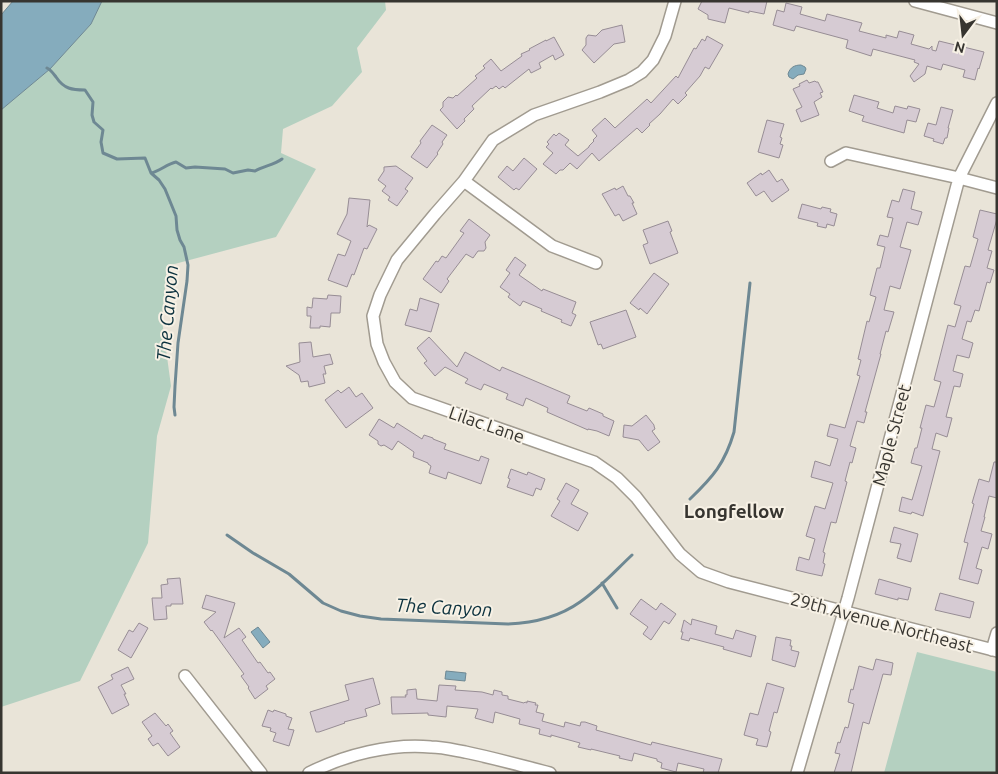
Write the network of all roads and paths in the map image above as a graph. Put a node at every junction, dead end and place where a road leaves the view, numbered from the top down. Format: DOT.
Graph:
graph roads {
  1 [pos="675,1"];
  2 [pos="915,1"];
  3 [pos="997,23"];
  4 [pos="997,103"];
  5 [pos="831,161"];
  6 [pos="959,178"];
  7 [pos="464,181"];
  8 [pos="997,188"];
  9 [pos="596,263"];
  10 [pos="767,592"];
  11 [pos="844,612"];
  12 [pos="997,633"];
  13 [pos="994,651"];
  14 [pos="185,676"];
  15 [pos="261,773"];
  16 [pos="309,773"];
  17 [pos="550,773"];
  18 [pos="797,773"];
  1 -- 7 [label="street, Lilac Lane"];
  2 -- 3 [label="street"];
  4 -- 6 [label="street, Maple Street"];
  5 -- 6 [label="street"];
  6 -- 8 [label="street"];
  6 -- 11 [label="street, Maple Street"];
  7 -- 9 [label="street"];
  7 -- 10 [label="street, Lilac Lane"];
  10 -- 11 [label="street, 29th Avenue Northeast"];
  11 -- 13 [label="street, 29th Avenue Northeast"];
  11 -- 18 [label="street, Maple Street"];
  12 -- 13 [label="street"];
  14 -- 15 [label="street"];
  16 -- 17 [label="street"];
}
